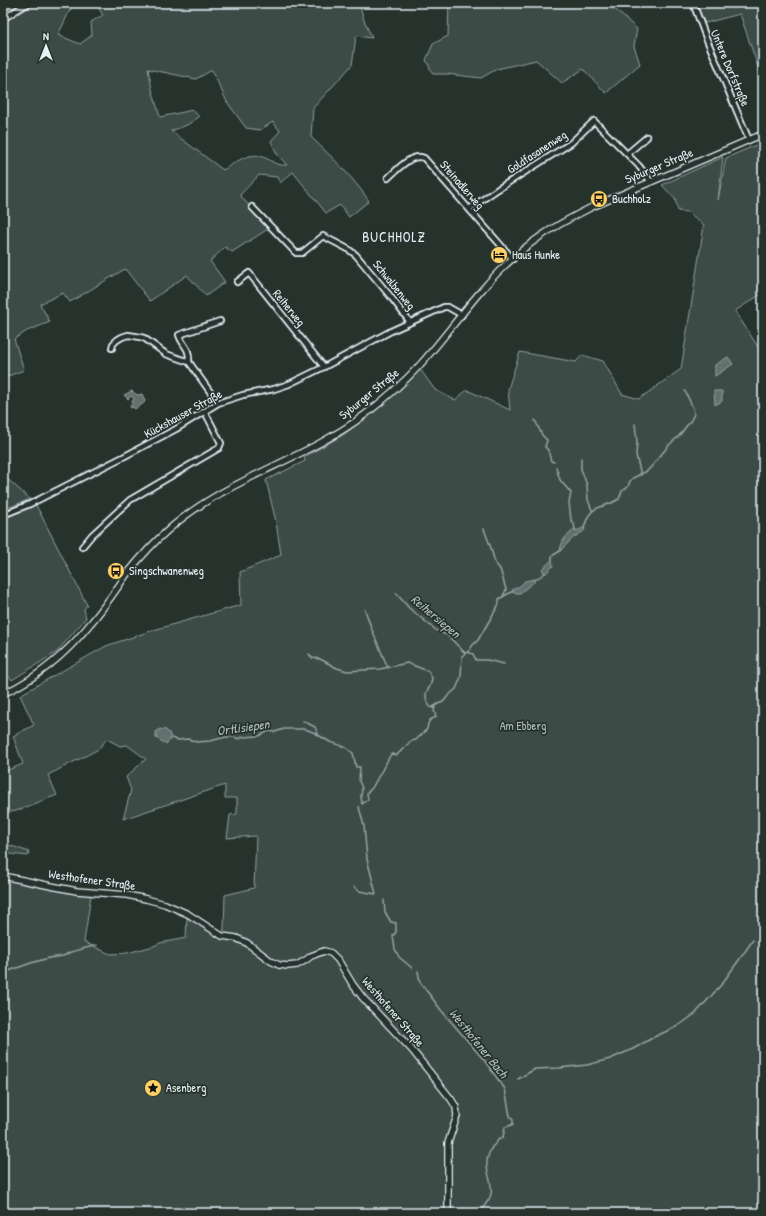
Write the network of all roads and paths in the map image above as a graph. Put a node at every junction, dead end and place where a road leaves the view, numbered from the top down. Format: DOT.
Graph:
graph roads {
  1 [pos="30,3"];
  2 [pos="693,3"];
  3 [pos="3,19"];
  4 [pos="763,134"];
  5 [pos="647,137"];
  6 [pos="750,140"];
  7 [pos="627,154"];
  8 [pos="388,178"];
  9 [pos="651,182"];
  10 [pos="252,207"];
  11 [pos="470,210"];
  12 [pos="513,258"];
  13 [pos="237,282"];
  14 [pos="462,315"];
  15 [pos="220,321"];
  16 [pos="410,322"];
  17 [pos="112,348"];
  18 [pos="189,362"];
  19 [pos="324,367"];
  20 [pos="218,403"];
  21 [pos="205,412"];
  22 [pos="3,515"];
  23 [pos="82,547"];
  24 [pos="3,694"];
  25 [pos="3,876"];
  26 [pos="448,1213"];
  1 -- 3 [label="street"];
  2 -- 6 [label="street, Untere Dorfstraße"];
  4 -- 6 [label="street, Syburger Straße"];
  5 -- 7 [label="street"];
  6 -- 9 [label="street, Syburger Straße"];
  7 -- 9 [label="street, Goldfasanenweg"];
  7 -- 11 [label="street, Goldfasanenweg"];
  8 -- 11 [label="street, Steinadlerweg"];
  9 -- 12 [label="street, Syburger Straße"];
  10 -- 16 [label="street, Schwalbenweg"];
  11 -- 12 [label="street, Steinadlerweg"];
  12 -- 14 [label="street, Syburger Straße"];
  13 -- 19 [label="street, Reiherweg"];
  14 -- 16 [label="street, Kückshauser Straße"];
  14 -- 24 [label="street, Syburger Straße"];
  15 -- 18 [label="street"];
  16 -- 19 [label="street, Kückshauser Straße"];
  17 -- 18 [label="street"];
  18 -- 20 [label="street"];
  19 -- 20 [label="street, Kückshauser Straße"];
  20 -- 21 [label="street, Kückshauser Straße"];
  21 -- 22 [label="street, Kückshauser Straße"];
  21 -- 23 [label="street"];
  25 -- 26 [label="street, Westhofener Straße"];
}
